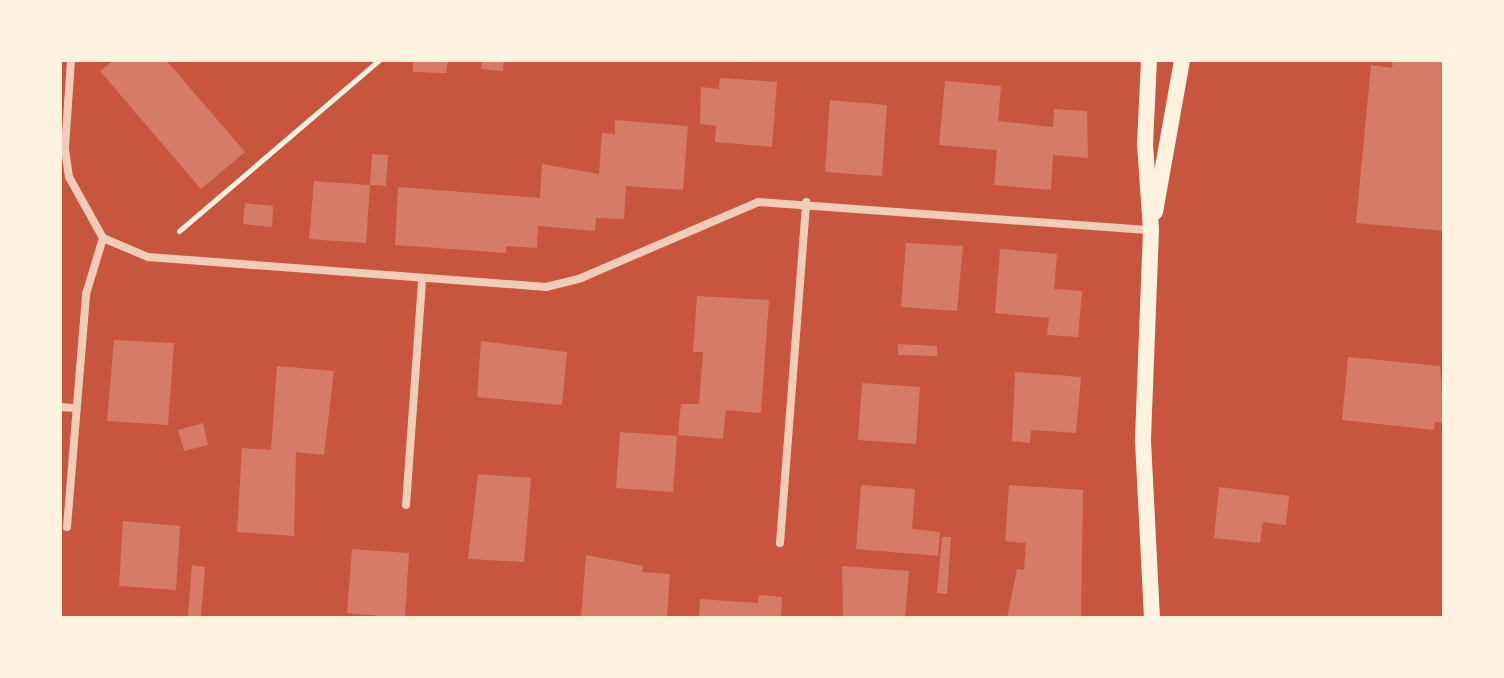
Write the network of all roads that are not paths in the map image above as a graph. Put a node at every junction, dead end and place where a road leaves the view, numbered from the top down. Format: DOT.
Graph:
graph roads {
  1 [pos="71,60"];
  2 [pos="1149,60"];
  3 [pos="1182,60"];
  4 [pos="806,202"];
  5 [pos="1151,230"];
  6 [pos="103,238"];
  7 [pos="422,280"];
  8 [pos="60,407"];
  9 [pos="76,408"];
  10 [pos="60,475"];
  11 [pos="71,475"];
  12 [pos="406,505"];
  13 [pos="67,527"];
  14 [pos="780,543"];
  15 [pos="1152,618"];
  1 -- 6 [label="street"];
  2 -- 5 [label="main road"];
  3 -- 5 [label="main road"];
  4 -- 5 [label="street"];
  4 -- 7 [label="street"];
  4 -- 14 [label="street"];
  5 -- 15 [label="main road"];
  6 -- 7 [label="street"];
  6 -- 9 [label="street"];
  7 -- 12 [label="street"];
  8 -- 9 [label="street"];
  9 -- 11 [label="street"];
  10 -- 11 [label="street"];
  11 -- 13 [label="street"];
}
